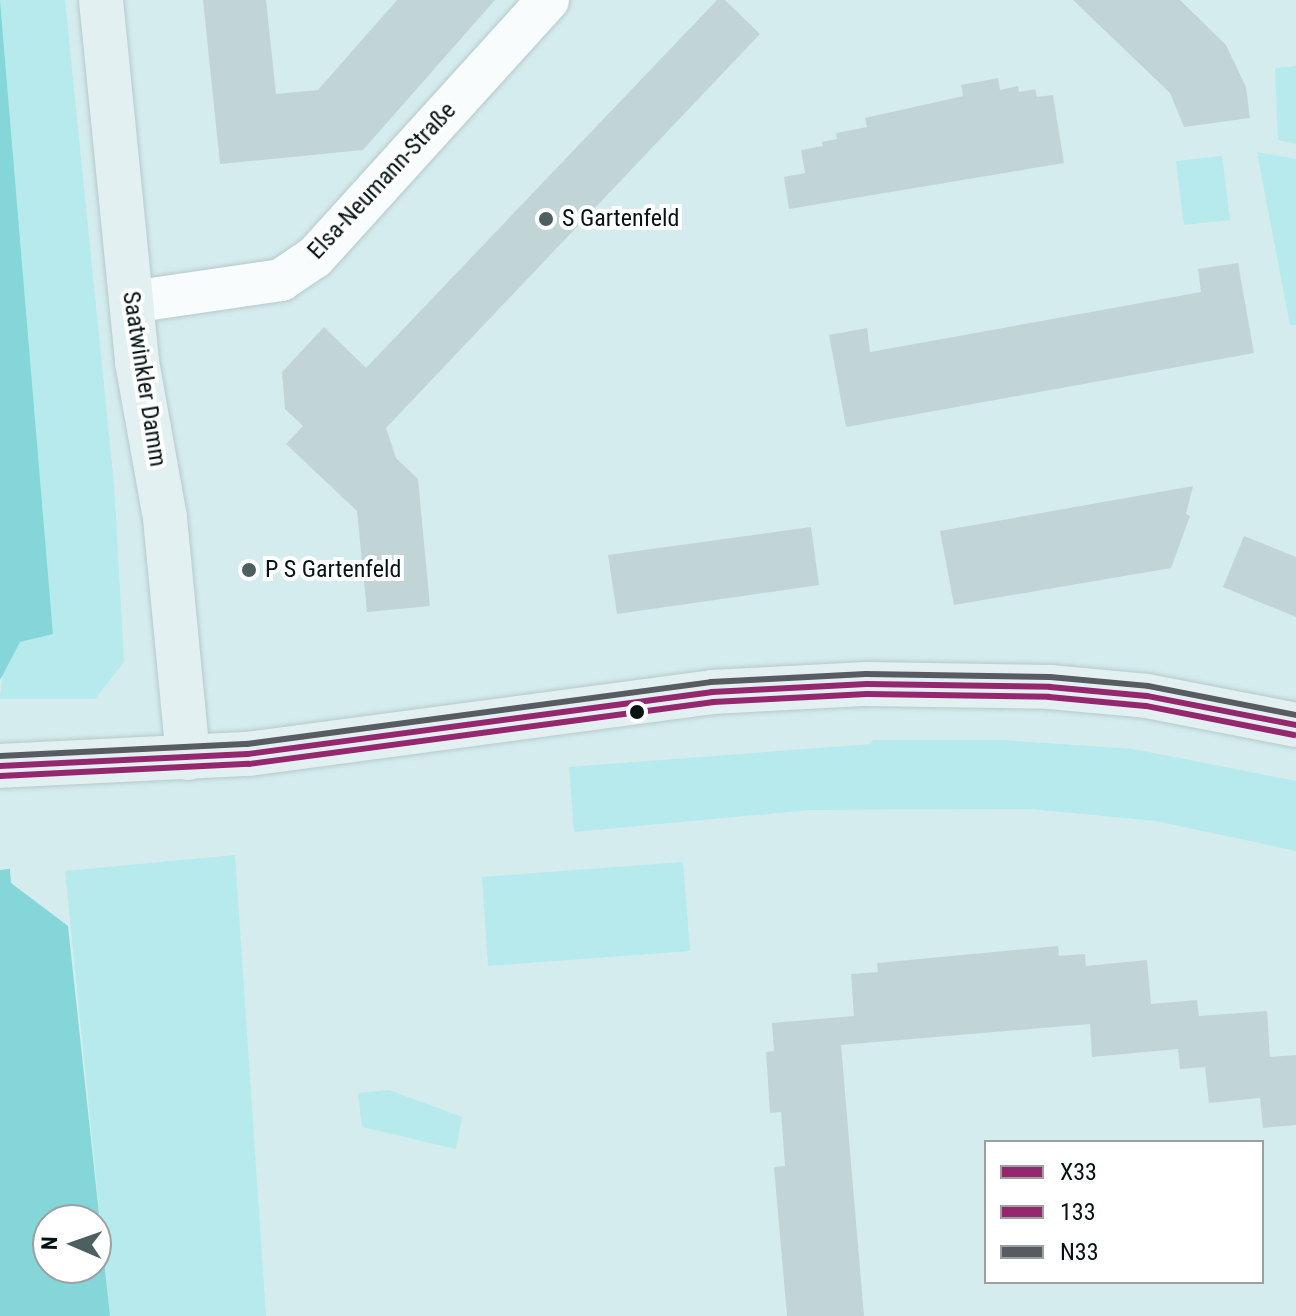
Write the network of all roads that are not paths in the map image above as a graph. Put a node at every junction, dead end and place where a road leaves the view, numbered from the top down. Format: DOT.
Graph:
graph roads {
  1 [pos="101,0"];
  2 [pos="548,0"];
  3 [pos="131,302"];
  4 [pos="1296,725"];
  5 [pos="188,758"];
  6 [pos="0,766"];
  1 -- 3 [label="main road, Saatwinkler Damm"];
  2 -- 3 [label="street, Elsa-Neumann-Straße"];
  3 -- 5 [label="main road, Saatwinkler Damm"];
  4 -- 5 [label="main road"];
  5 -- 6 [label="main road"];
}
